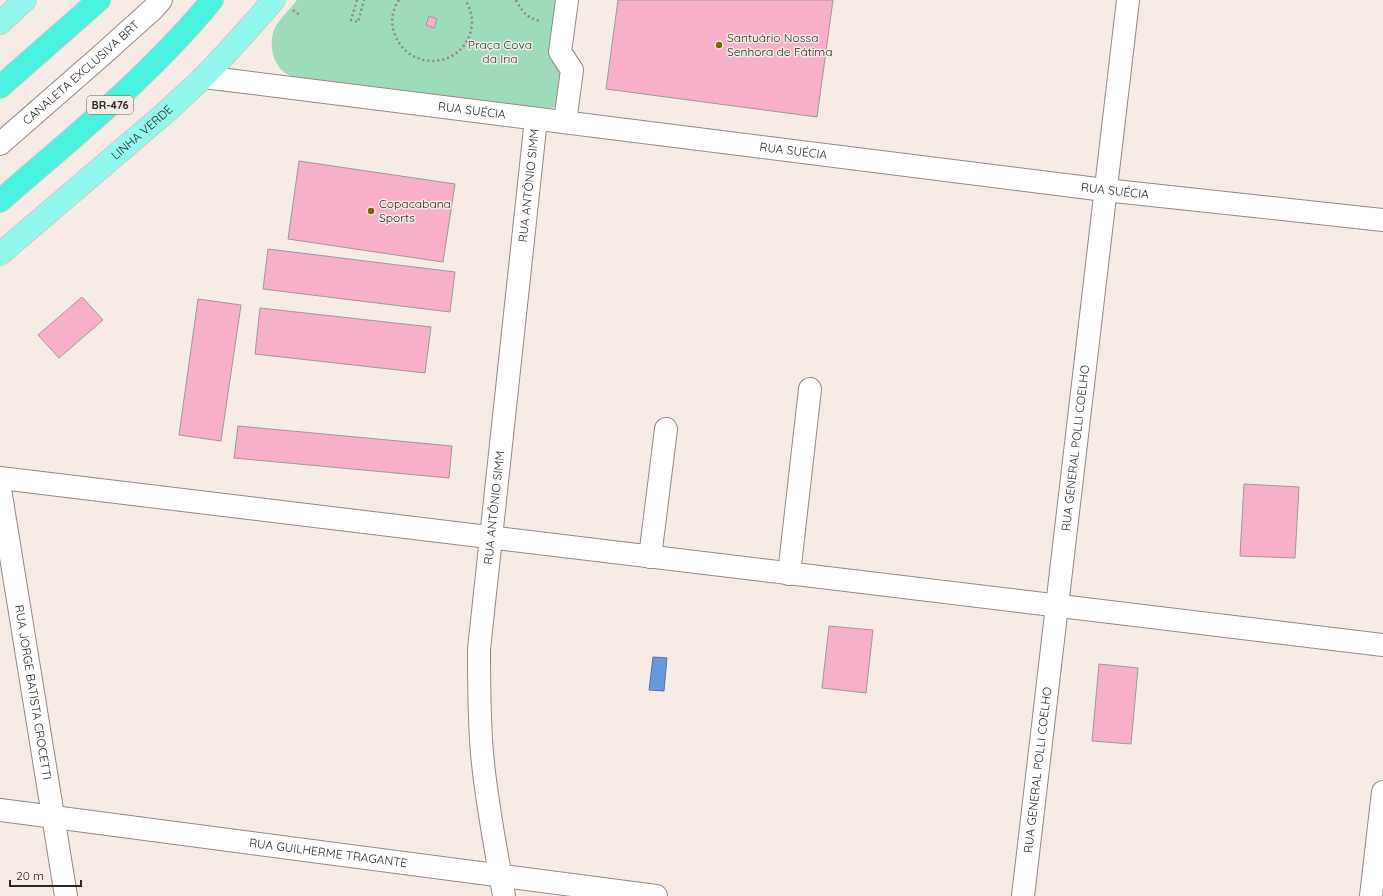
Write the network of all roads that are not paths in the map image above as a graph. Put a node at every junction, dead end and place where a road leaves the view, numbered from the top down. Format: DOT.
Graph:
graph roads {
  1 [pos="25,0"];
  2 [pos="99,0"];
  3 [pos="161,0"];
  4 [pos="212,0"];
  5 [pos="274,0"];
  6 [pos="567,0"];
  7 [pos="1128,0"];
  8 [pos="0,23"];
  9 [pos="204,77"];
  10 [pos="0,87"];
  11 [pos="536,119"];
  12 [pos="566,122"];
  13 [pos="0,144"];
  14 [pos="1106,190"];
  15 [pos="0,201"];
  16 [pos="1383,220"];
  17 [pos="0,254"];
  18 [pos="810,389"];
  19 [pos="666,429"];
  20 [pos="0,478"];
  21 [pos="0,489"];
  22 [pos="492,538"];
  23 [pos="650,557"];
  24 [pos="789,574"];
  25 [pos="1057,606"];
  26 [pos="1383,646"];
  27 [pos="1383,792"];
  28 [pos="0,810"];
  29 [pos="53,817"];
  30 [pos="502,886"];
  31 [pos="66,896"];
  32 [pos="656,896"];
  33 [pos="1023,896"];
  34 [pos="1371,896"];
  1 -- 8 [label="main road"];
  2 -- 10 [label="highway"];
  3 -- 13 [label="street, CANALETA EXCLUSIVA BRT"];
  4 -- 15 [label="highway, BR-476"];
  5 -- 9 [label="main road, LINHA VERDE"];
  6 -- 12 [label="street"];
  7 -- 14 [label="street, RUA GENERAL POLLI COELHO"];
  9 -- 11 [label="street, RUA SUÉCIA"];
  9 -- 17 [label="main road, LINHA VERDE"];
  11 -- 12 [label="street, RUA SUÉCIA"];
  11 -- 22 [label="street, RUA ANTÔNIO SIMM"];
  12 -- 14 [label="street, RUA SUÉCIA"];
  14 -- 16 [label="street, RUA SUÉCIA"];
  14 -- 25 [label="street, RUA GENERAL POLLI COELHO"];
  18 -- 24 [label="street"];
  19 -- 23 [label="street"];
  20 -- 22 [label="street"];
  21 -- 29 [label="street, RUA JORGE BATISTA CROCETTI"];
  22 -- 23 [label="street"];
  22 -- 30 [label="street, RUA ANTÔNIO SIMM"];
  23 -- 24 [label="street"];
  24 -- 25 [label="street"];
  25 -- 26 [label="street"];
  25 -- 33 [label="street, RUA GENERAL POLLI COELHO"];
  27 -- 34 [label="street"];
  28 -- 29 [label="street, RUA GUILHERME TRAGANTE"];
  29 -- 30 [label="street, RUA GUILHERME TRAGANTE"];
  29 -- 31 [label="street, RUA JORGE BATISTA CROCETTI"];
  30 -- 32 [label="street, RUA GUILHERME TRAGANTE"];
}
